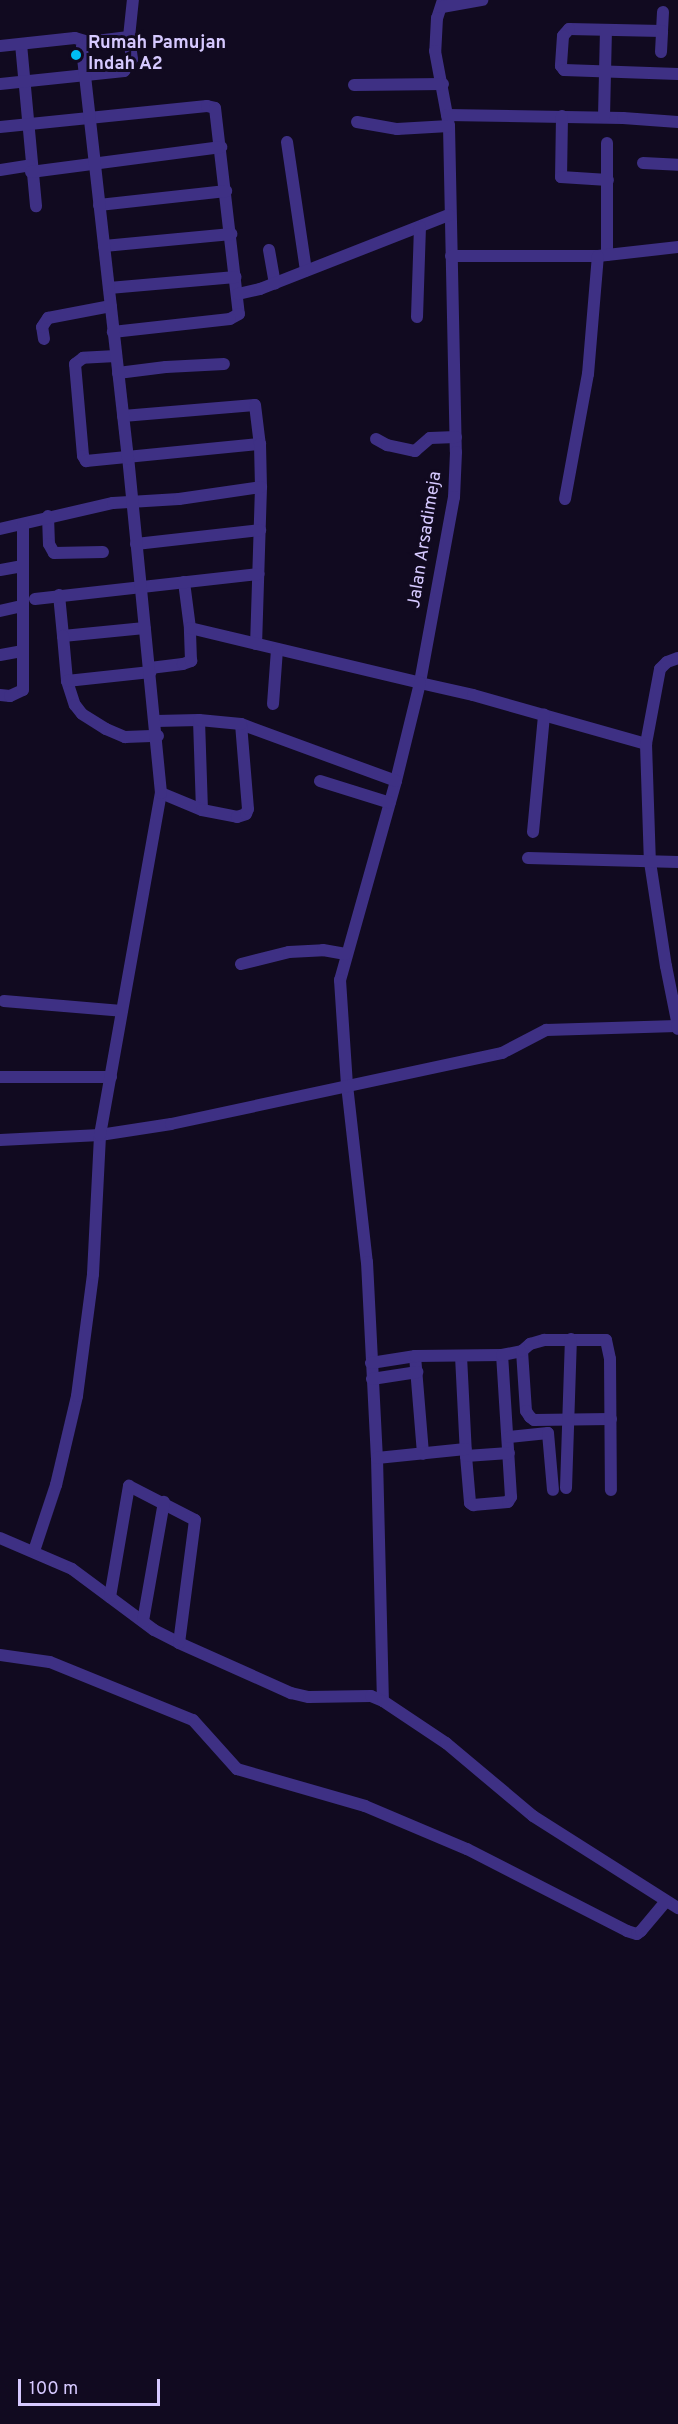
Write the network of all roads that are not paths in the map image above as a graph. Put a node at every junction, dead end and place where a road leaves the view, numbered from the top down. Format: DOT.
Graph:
graph roads {
  1 [pos="133,0"];
  2 [pos="482,0"];
  3 [pos="442,3"];
  4 [pos="663,12"];
  5 [pos="606,30"];
  6 [pos="662,31"];
  7 [pos="129,37"];
  8 [pos="88,42"];
  9 [pos="21,44"];
  10 [pos="0,46"];
  11 [pos="661,52"];
  12 [pos="606,71"];
  13 [pos="678,74"];
  14 [pos="84,75"];
  15 [pos="24,82"];
  16 [pos="0,84"];
  17 [pos="443,84"];
  18 [pos="354,86"];
  19 [pos="88,117"];
  20 [pos="562,117"];
  21 [pos="604,117"];
  22 [pos="448,120"];
  23 [pos="357,122"];
  24 [pos="678,122"];
  25 [pos="26,125"];
  26 [pos="0,127"];
  27 [pos="287,142"];
  28 [pos="607,143"];
  29 [pos="221,147"];
  30 [pos="643,163"];
  31 [pos="93,164"];
  32 [pos="678,165"];
  33 [pos="31,168"];
  34 [pos="0,170"];
  35 [pos="608,180"];
  36 [pos="226,191"];
  37 [pos="99,205"];
  38 [pos="36,206"];
  39 [pos="449,215"];
  40 [pos="420,227"];
  41 [pos="231,234"];
  42 [pos="104,246"];
  43 [pos="678,247"];
  44 [pos="268,250"];
  45 [pos="451,256"];
  46 [pos="603,256"];
  47 [pos="306,271"];
  48 [pos="236,277"];
  49 [pos="275,283"];
  50 [pos="109,288"];
  51 [pos="238,294"];
  52 [pos="111,306"];
  53 [pos="417,317"];
  54 [pos="113,332"];
  55 [pos="44,339"];
  56 [pos="116,356"];
  57 [pos="224,364"];
  58 [pos="118,373"];
  59 [pos="123,416"];
  60 [pos="456,437"];
  61 [pos="376,439"];
  62 [pos="260,444"];
  63 [pos="128,459"];
  64 [pos="261,487"];
  65 [pos="565,499"];
  66 [pos="131,501"];
  67 [pos="48,516"];
  68 [pos="23,525"];
  69 [pos="0,529"];
  70 [pos="260,530"];
  71 [pos="136,544"];
  72 [pos="103,552"];
  73 [pos="23,566"];
  74 [pos="0,570"];
  75 [pos="259,574"];
  76 [pos="184,582"];
  77 [pos="140,586"];
  78 [pos="59,595"];
  79 [pos="35,599"];
  80 [pos="22,606"];
  81 [pos="0,611"];
  82 [pos="145,628"];
  83 [pos="190,628"];
  84 [pos="63,636"];
  85 [pos="256,644"];
  86 [pos="277,650"];
  87 [pos="22,651"];
  88 [pos="0,654"];
  89 [pos="678,658"];
  90 [pos="150,670"];
  91 [pos="67,681"];
  92 [pos="420,683"];
  93 [pos="0,695"];
  94 [pos="273,704"];
  95 [pos="544,715"];
  96 [pos="199,720"];
  97 [pos="156,721"];
  98 [pos="241,724"];
  99 [pos="158,736"];
  100 [pos="646,744"];
  101 [pos="320,781"];
  102 [pos="396,781"];
  103 [pos="161,793"];
  104 [pos="390,803"];
  105 [pos="202,810"];
  106 [pos="533,832"];
  107 [pos="528,858"];
  108 [pos="650,862"];
  109 [pos="678,862"];
  110 [pos="346,954"];
  111 [pos="241,964"];
  112 [pos="4,1001"];
  113 [pos="122,1011"];
  114 [pos="678,1027"];
  115 [pos="0,1077"];
  116 [pos="111,1077"];
  117 [pos="347,1085"];
  118 [pos="100,1135"];
  119 [pos="0,1140"];
  120 [pos="571,1339"];
  121 [pos="522,1350"];
  122 [pos="502,1355"];
  123 [pos="415,1356"];
  124 [pos="461,1356"];
  125 [pos="371,1363"];
  126 [pos="417,1372"];
  127 [pos="372,1379"];
  128 [pos="568,1419"];
  129 [pos="611,1419"];
  130 [pos="509,1437"];
  131 [pos="466,1453"];
  132 [pos="509,1453"];
  133 [pos="423,1454"];
  134 [pos="377,1458"];
  135 [pos="566,1488"];
  136 [pos="553,1490"];
  137 [pos="611,1490"];
  138 [pos="164,1502"];
  139 [pos="0,1538"];
  140 [pos="34,1551"];
  141 [pos="110,1597"];
  142 [pos="142,1621"];
  143 [pos="179,1643"];
  144 [pos="0,1655"];
  145 [pos="383,1701"];
  146 [pos="666,1901"];
  147 [pos="678,1908"];
  1 -- 7 [label="street"];
  2 -- 3 [label="street"];
  3 -- 17 [label="street, Jalan Arsadimeja"];
  4 -- 6 [label="street"];
  5 -- 6 [label="street"];
  5 -- 12 [label="street"];
  5 -- 12 [label="street"];
  6 -- 11 [label="street"];
  7 -- 8 [label="street"];
  7 -- 14 [label="street"];
  8 -- 9 [label="street"];
  8 -- 14 [label="street"];
  9 -- 10 [label="street"];
  9 -- 15 [label="street"];
  12 -- 13 [label="street"];
  12 -- 21 [label="street"];
  14 -- 15 [label="street"];
  14 -- 19 [label="street"];
  15 -- 16 [label="street"];
  15 -- 25 [label="street"];
  17 -- 18 [label="street"];
  17 -- 22 [label="street, Jalan Arsadimeja"];
  19 -- 25 [label="street"];
  19 -- 29 [label="street"];
  19 -- 31 [label="street"];
  20 -- 21 [label="street"];
  20 -- 22 [label="street"];
  20 -- 35 [label="street"];
  21 -- 24 [label="street"];
  22 -- 23 [label="street"];
  22 -- 39 [label="street, Jalan Arsadimeja"];
  25 -- 26 [label="street"];
  25 -- 33 [label="street"];
  27 -- 47 [label="street"];
  28 -- 35 [label="street"];
  29 -- 31 [label="street"];
  29 -- 36 [label="street"];
  30 -- 32 [label="street"];
  31 -- 33 [label="street"];
  31 -- 37 [label="street"];
  33 -- 34 [label="street"];
  33 -- 38 [label="street"];
  35 -- 46 [label="street"];
  36 -- 37 [label="street"];
  36 -- 41 [label="street"];
  37 -- 42 [label="street"];
  39 -- 40 [label="street"];
  39 -- 45 [label="street, Jalan Arsadimeja"];
  40 -- 47 [label="street"];
  40 -- 53 [label="street"];
  41 -- 42 [label="street"];
  41 -- 48 [label="street"];
  42 -- 50 [label="street"];
  43 -- 46 [label="street"];
  44 -- 49 [label="street"];
  45 -- 46 [label="street"];
  45 -- 60 [label="street, Jalan Arsadimeja"];
  46 -- 65 [label="street"];
  47 -- 49 [label="street"];
  48 -- 50 [label="street"];
  48 -- 51 [label="street"];
  49 -- 51 [label="street"];
  50 -- 52 [label="street"];
  51 -- 54 [label="street"];
  52 -- 54 [label="street"];
  52 -- 55 [label="street"];
  54 -- 56 [label="street"];
  56 -- 58 [label="street"];
  56 -- 63 [label="street"];
  57 -- 58 [label="street"];
  58 -- 59 [label="street"];
  59 -- 62 [label="street"];
  59 -- 63 [label="street"];
  60 -- 61 [label="street"];
  60 -- 92 [label="street, Jalan Arsadimeja"];
  62 -- 63 [label="street"];
  62 -- 64 [label="street"];
  63 -- 66 [label="street"];
  64 -- 66 [label="street"];
  64 -- 70 [label="street"];
  66 -- 67 [label="street"];
  66 -- 71 [label="street"];
  67 -- 68 [label="street"];
  67 -- 72 [label="street"];
  68 -- 69 [label="street"];
  68 -- 73 [label="street"];
  70 -- 71 [label="street"];
  70 -- 75 [label="street"];
  71 -- 77 [label="street"];
  73 -- 74 [label="street"];
  73 -- 80 [label="street"];
  75 -- 76 [label="street"];
  75 -- 85 [label="street"];
  76 -- 77 [label="street"];
  76 -- 83 [label="street"];
  77 -- 78 [label="street"];
  77 -- 82 [label="street"];
  78 -- 79 [label="street"];
  78 -- 84 [label="street"];
  80 -- 81 [label="street"];
  80 -- 87 [label="street"];
  82 -- 84 [label="street"];
  82 -- 90 [label="street"];
  83 -- 85 [label="street"];
  83 -- 90 [label="street"];
  84 -- 91 [label="street"];
  85 -- 86 [label="street"];
  86 -- 92 [label="street"];
  86 -- 94 [label="street"];
  87 -- 88 [label="street"];
  87 -- 93 [label="street"];
  89 -- 100 [label="street"];
  90 -- 91 [label="street"];
  90 -- 97 [label="street"];
  91 -- 99 [label="street"];
  92 -- 95 [label="street"];
  92 -- 102 [label="street, Jalan Arsadimeja"];
  95 -- 100 [label="street"];
  95 -- 106 [label="street"];
  96 -- 97 [label="street"];
  96 -- 98 [label="street"];
  96 -- 105 [label="street"];
  97 -- 99 [label="street"];
  98 -- 102 [label="street"];
  98 -- 105 [label="street"];
  99 -- 103 [label="street"];
  100 -- 108 [label="street"];
  101 -- 104 [label="street"];
  102 -- 104 [label="street, Jalan Arsadimeja"];
  103 -- 105 [label="street"];
  103 -- 113 [label="street"];
  104 -- 110 [label="street, Jalan Arsadimeja"];
  107 -- 108 [label="street"];
  108 -- 109 [label="street"];
  108 -- 114 [label="street"];
  110 -- 111 [label="street"];
  110 -- 117 [label="street, Jalan Arsadimeja"];
  112 -- 113 [label="street"];
  113 -- 116 [label="street"];
  114 -- 117 [label="street"];
  115 -- 116 [label="street"];
  116 -- 118 [label="street"];
  117 -- 118 [label="street"];
  117 -- 125 [label="street, Jalan Arsadimeja"];
  118 -- 119 [label="street"];
  118 -- 140 [label="street"];
  120 -- 121 [label="street"];
  120 -- 128 [label="street"];
  120 -- 129 [label="street"];
  121 -- 122 [label="street"];
  121 -- 128 [label="street"];
  122 -- 124 [label="street"];
  122 -- 130 [label="street"];
  123 -- 124 [label="street"];
  123 -- 125 [label="street"];
  123 -- 126 [label="street"];
  124 -- 131 [label="street"];
  125 -- 127 [label="street, Jalan Arsadimeja"];
  126 -- 127 [label="street"];
  126 -- 133 [label="street"];
  127 -- 134 [label="street, Jalan Arsadimeja"];
  128 -- 129 [label="street"];
  128 -- 135 [label="street"];
  129 -- 137 [label="street"];
  130 -- 132 [label="street"];
  130 -- 136 [label="street"];
  131 -- 132 [label="street"];
  131 -- 132 [label="street"];
  131 -- 133 [label="street"];
  133 -- 134 [label="street"];
  134 -- 145 [label="street, Jalan Arsadimeja"];
  138 -- 141 [label="street"];
  138 -- 142 [label="street"];
  138 -- 143 [label="street"];
  139 -- 140 [label="street"];
  140 -- 141 [label="street"];
  141 -- 142 [label="street"];
  142 -- 143 [label="street"];
  143 -- 145 [label="street"];
  144 -- 146 [label="street"];
  145 -- 146 [label="street"];
  146 -- 147 [label="street"];
}
